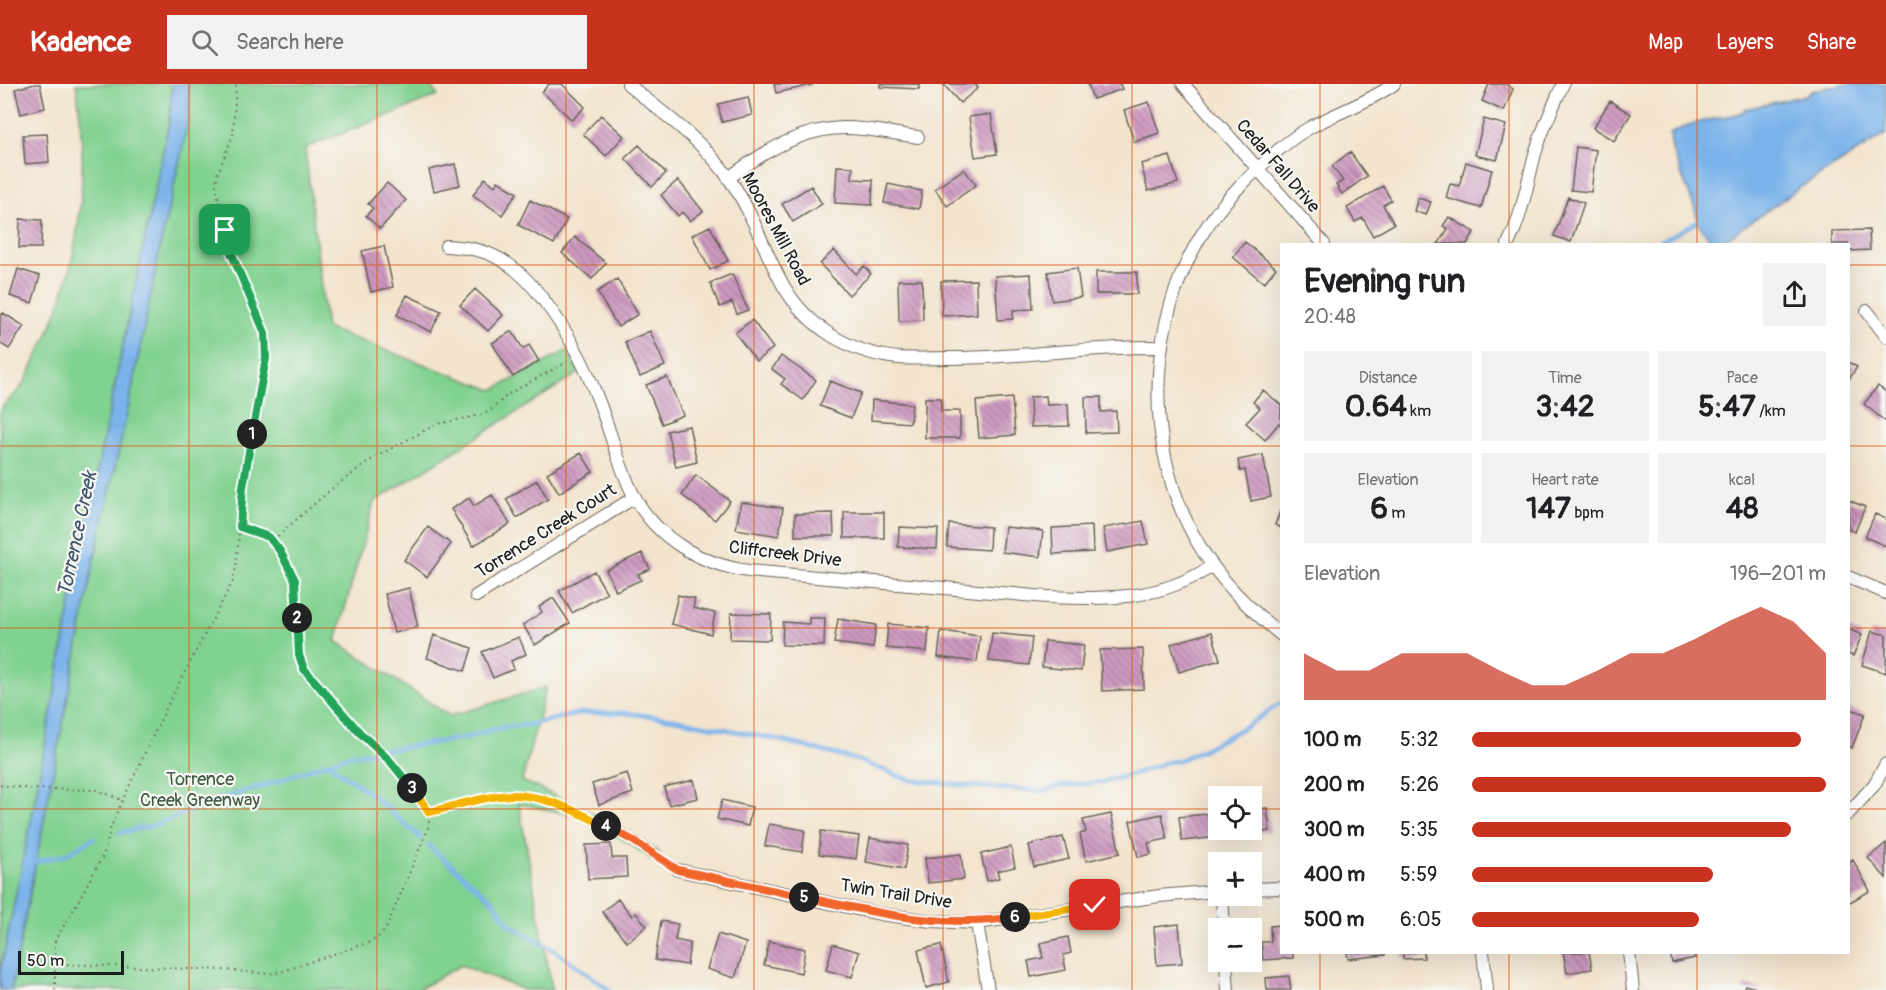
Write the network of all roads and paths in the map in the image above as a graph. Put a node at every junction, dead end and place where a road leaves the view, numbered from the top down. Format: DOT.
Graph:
graph roads {
  1 [pos="236,84"];
  2 [pos="628,84"];
  3 [pos="1183,84"];
  4 [pos="1394,84"];
  5 [pos="1563,84"];
  6 [pos="918,137"];
  7 [pos="1258,170"];
  8 [pos="729,178"];
  9 [pos="1323,243"];
  10 [pos="1508,243"];
  11 [pos="446,246"];
  12 [pos="1867,311"];
  13 [pos="1886,336"];
  14 [pos="1161,348"];
  15 [pos="578,356"];
  16 [pos="635,497"];
  17 [pos="240,527"];
  18 [pos="273,540"];
  19 [pos="1212,566"];
  20 [pos="1850,578"];
  21 [pos="1886,593"];
  22 [pos="476,596"];
  23 [pos="1280,634"];
  24 [pos="1886,764"];
  25 [pos="0,784"];
  26 [pos="122,800"];
  27 [pos="429,812"];
  28 [pos="1850,812"];
  29 [pos="678,870"];
  30 [pos="1280,888"];
  31 [pos="1262,889"];
  32 [pos="1208,892"];
  33 [pos="977,923"];
  34 [pos="1483,954"];
  35 [pos="1629,954"];
  36 [pos="54,964"];
  37 [pos="1227,972"];
  38 [pos="55,990"];
  39 [pos="988,990"];
  40 [pos="1228,990"];
  41 [pos="1487,990"];
  42 [pos="1633,990"];
  1 -- 17 [label="path"];
  2 -- 8 [label="street, Moores Mill Road"];
  3 -- 7 [label="street, Cedar Fall Drive"];
  4 -- 7 [label="street"];
  5 -- 10 [label="street"];
  6 -- 8 [label="street"];
  7 -- 9 [label="street, Cedar Fall Drive"];
  7 -- 14 [label="street"];
  8 -- 14 [label="street, Moores Mill Road"];
  11 -- 15 [label="street, Cliffcreek Drive"];
  12 -- 13 [label="street"];
  14 -- 19 [label="street"];
  15 -- 16 [label="street, Cliffcreek Drive"];
  15 -- 18 [label="path"];
  16 -- 19 [label="street, Cliffcreek Drive"];
  16 -- 22 [label="street, Torrence Creek Court"];
  17 -- 18 [label="path"];
  17 -- 26 [label="path"];
  18 -- 27 [label="path"];
  19 -- 23 [label="street"];
  20 -- 21 [label="street"];
  24 -- 28 [label="street"];
  25 -- 26 [label="path"];
  26 -- 36 [label="path"];
  27 -- 29 [label="path"];
  27 -- 36 [label="path"];
  29 -- 33 [label="street, Twin Trail Drive"];
  30 -- 31 [label="street"];
  32 -- 33 [label="street, Twin Trail Drive"];
  33 -- 39 [label="street"];
  34 -- 41 [label="street"];
  35 -- 42 [label="street"];
  36 -- 38 [label="path"];
  37 -- 40 [label="street"];
}
